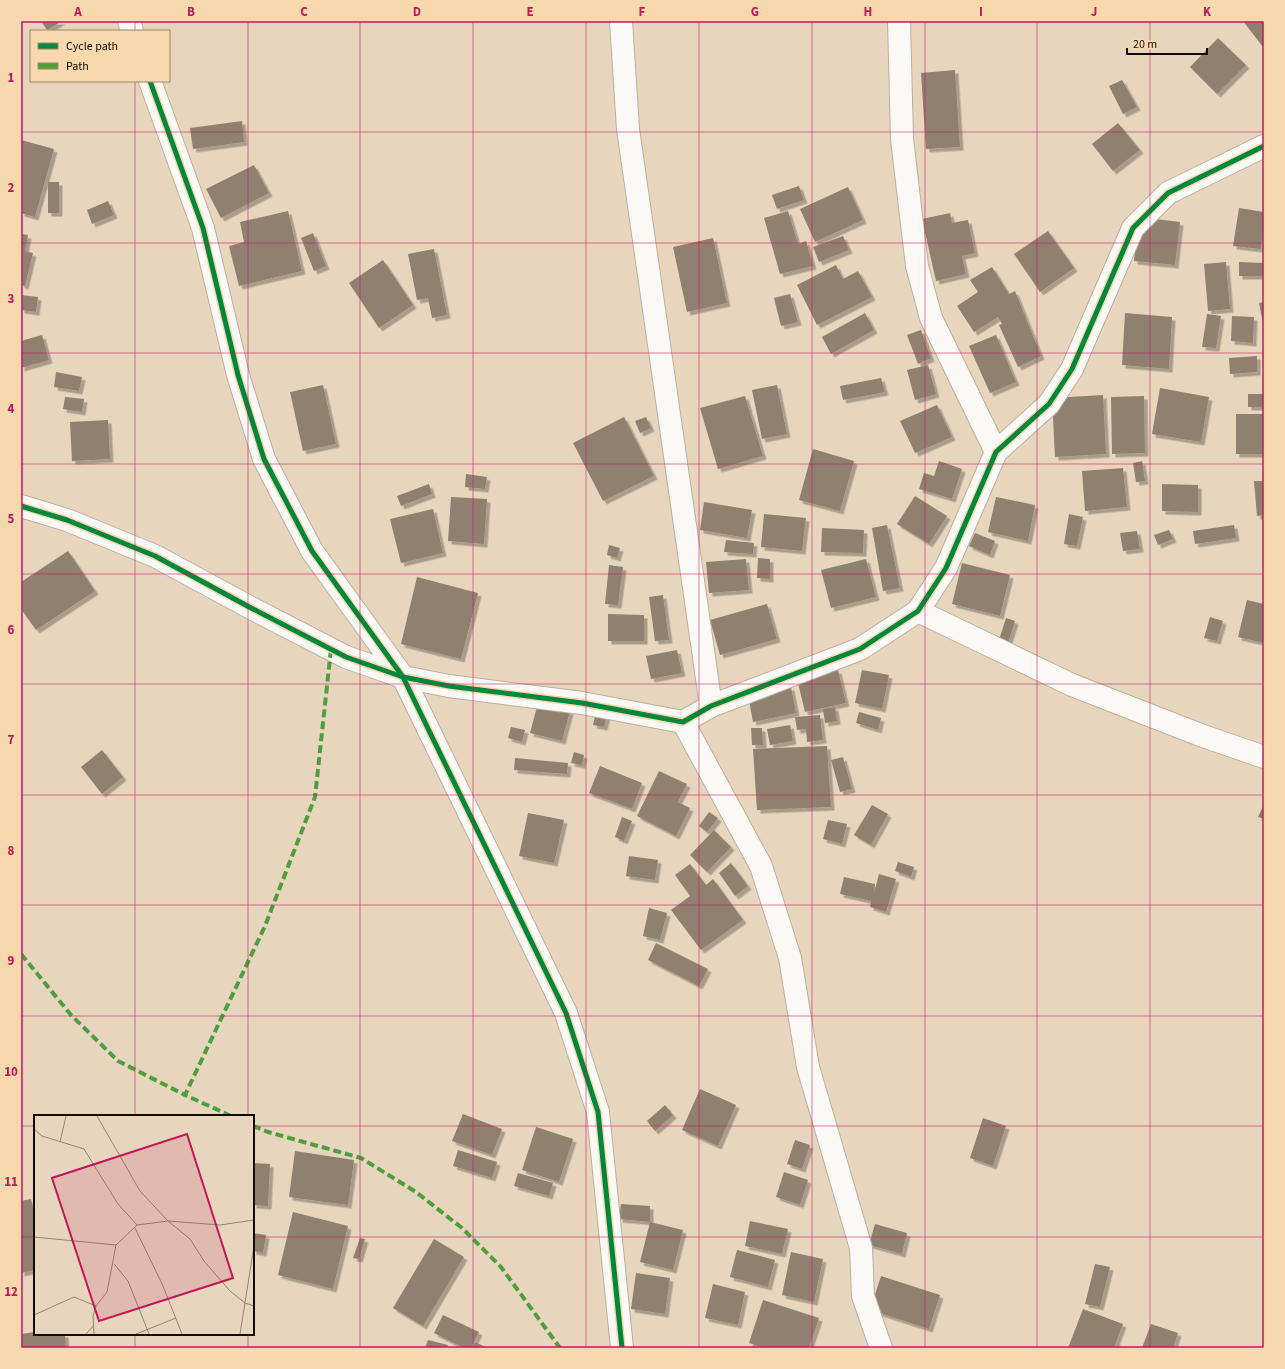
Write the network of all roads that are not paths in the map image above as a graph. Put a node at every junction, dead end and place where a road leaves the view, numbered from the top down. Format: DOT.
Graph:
graph roads {
  1 [pos="621,21"];
  2 [pos="899,21"];
  3 [pos="150,82"];
  4 [pos="1264,146"];
  5 [pos="996,452"];
  6 [pos="21,506"];
  7 [pos="918,611"];
  8 [pos="404,677"];
  9 [pos="711,706"];
  10 [pos="683,722"];
  11 [pos="1264,757"];
  12 [pos="622,1348"];
  13 [pos="881,1348"];
  1 -- 9 [label="street"];
  2 -- 5 [label="street"];
  3 -- 8 [label="street"];
  4 -- 5 [label="street"];
  5 -- 7 [label="street"];
  6 -- 8 [label="street"];
  7 -- 9 [label="street"];
  7 -- 11 [label="street"];
  8 -- 10 [label="street"];
  8 -- 12 [label="street"];
  9 -- 10 [label="street"];
  10 -- 13 [label="street"];
}
